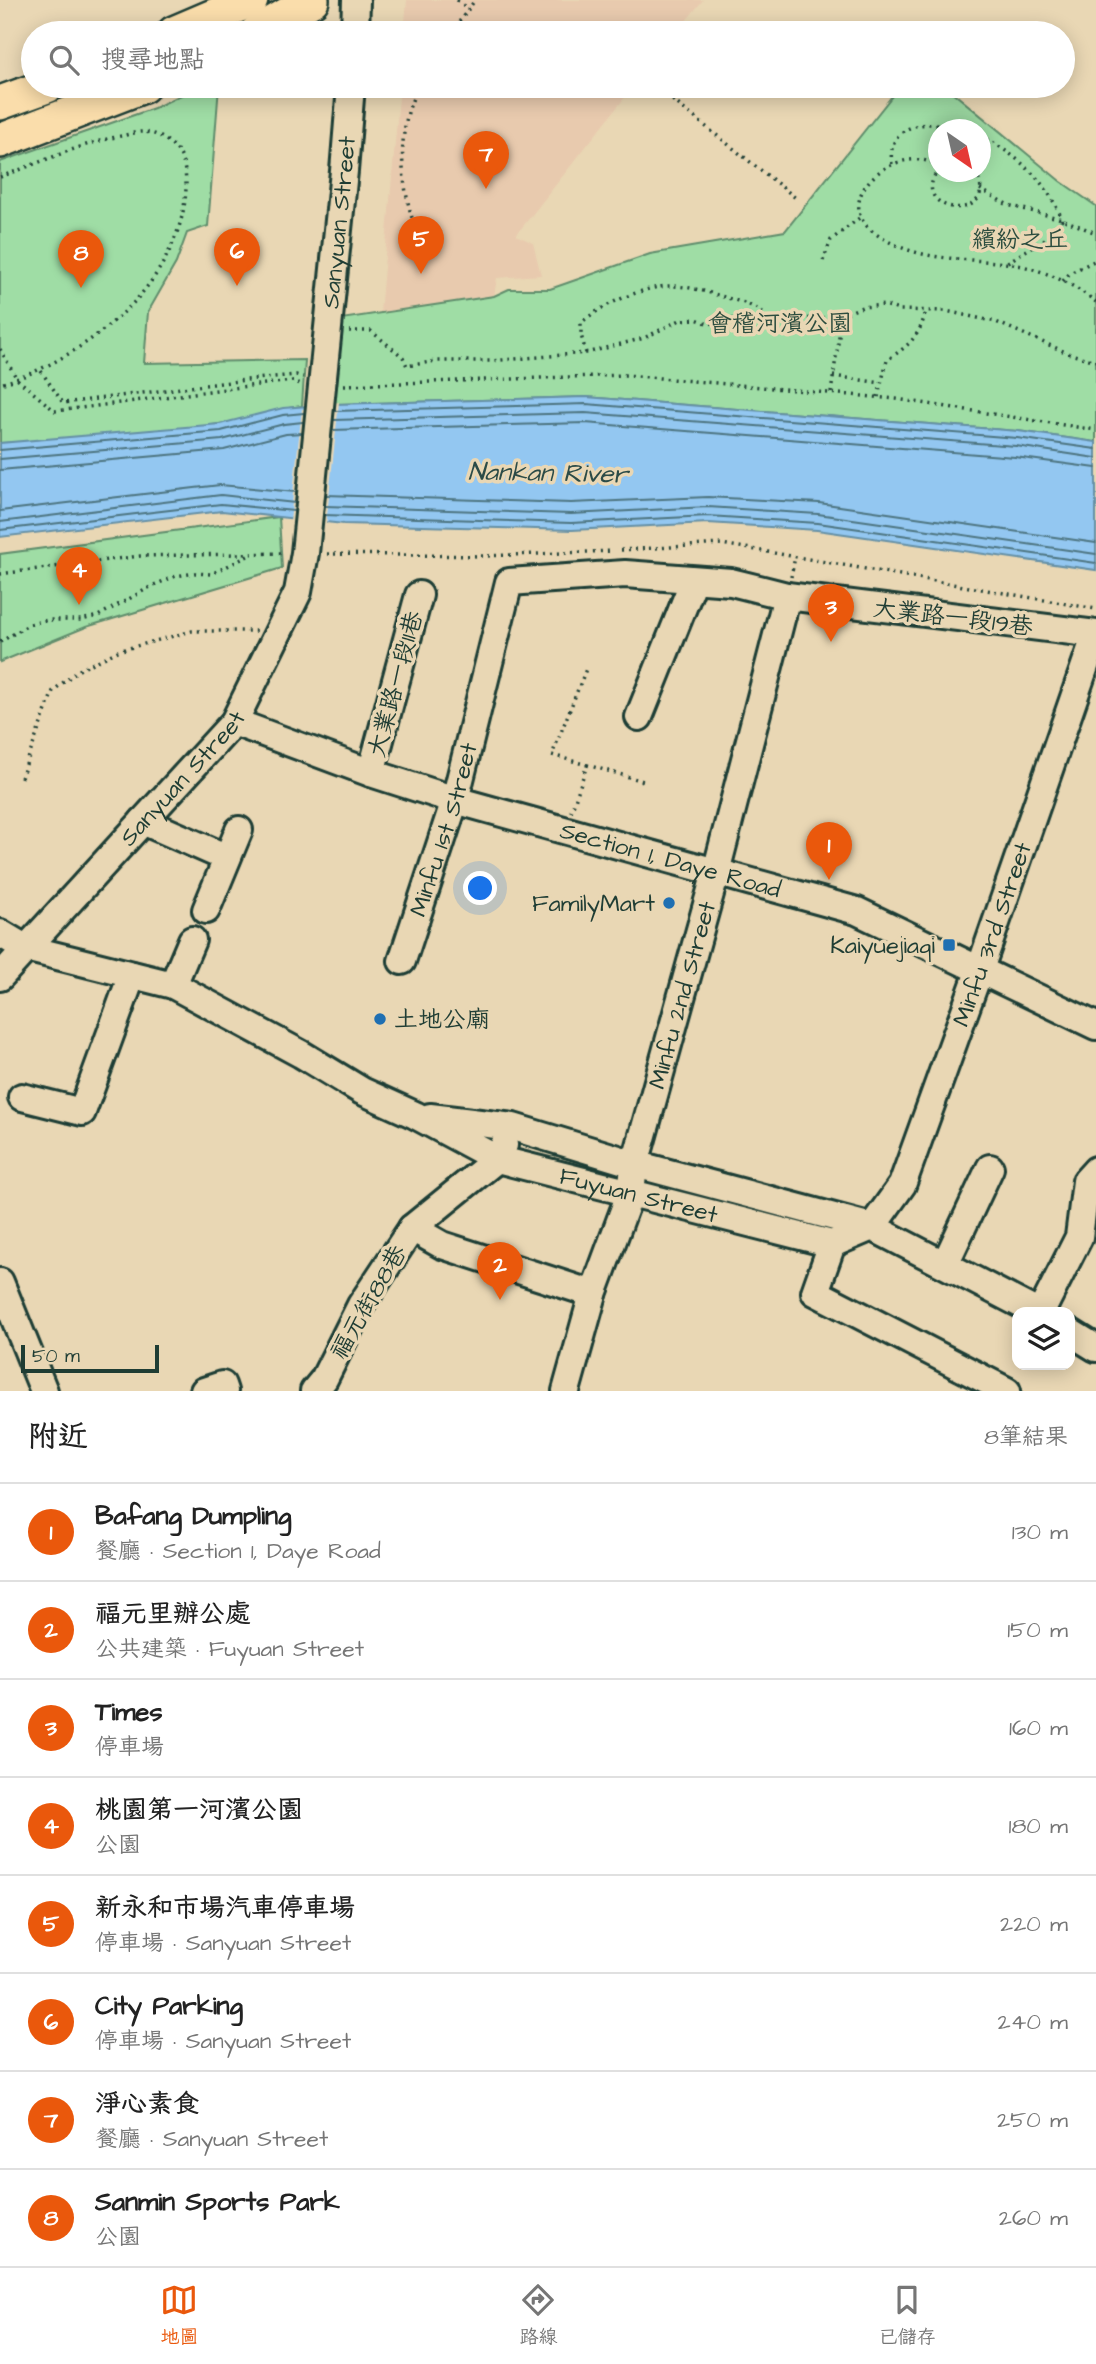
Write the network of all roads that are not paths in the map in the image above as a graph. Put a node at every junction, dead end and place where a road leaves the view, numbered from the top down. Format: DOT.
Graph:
graph roads {
  1 [pos="251,0"];
  2 [pos="312,0"];
  3 [pos="356,0"];
  4 [pos="202,21"];
  5 [pos="276,21"];
  6 [pos="355,21"];
  7 [pos="21,95"];
  8 [pos="112,98"];
  9 [pos="350,98"];
  10 [pos="0,103"];
  11 [pos="0,141"];
  12 [pos="694,580"];
  13 [pos="419,595"];
  14 [pos="787,596"];
  15 [pos="1096,634"];
  16 [pos="481,695"];
  17 [pos="639,717"];
  18 [pos="234,722"];
  19 [pos="371,773"];
  20 [pos="455,800"];
  21 [pos="143,821"];
  22 [pos="239,830"];
  23 [pos="228,858"];
  24 [pos="716,872"];
  25 [pos="206,910"];
  26 [pos="0,933"];
  27 [pos="192,940"];
  28 [pos="13,950"];
  29 [pos="402,961"];
  30 [pos="980,969"];
  31 [pos="132,975"];
  32 [pos="0,976"];
  33 [pos="173,985"];
  34 [pos="1096,1026"];
  35 [pos="22,1097"];
  36 [pos="415,1115"];
  37 [pos="513,1127"];
  38 [pos="497,1159"];
  39 [pos="635,1164"];
  40 [pos="990,1168"];
  41 [pos="1096,1170"];
  42 [pos="630,1194"];
  43 [pos="872,1227"];
  44 [pos="412,1228"];
  45 [pos="832,1244"];
  46 [pos="946,1264"];
  47 [pos="0,1282"];
  48 [pos="593,1294"];
  49 [pos="1029,1307"];
  50 [pos="1042,1307"];
  51 [pos="1075,1335"];
  52 [pos="1096,1348"];
  53 [pos="44,1391"];
  54 [pos="204,1391"];
  55 [pos="223,1391"];
  56 [pos="314,1391"];
  57 [pos="566,1391"];
  58 [pos="1007,1391"];
  1 -- 4 [label="main road"];
  2 -- 5 [label="main road"];
  3 -- 6 [label="street"];
  7 -- 10 [label="main road"];
  8 -- 11 [label="main road"];
  9 -- 18 [label="street, Sanyuan Street"];
  12 -- 14 [label="street, 大業路一段19巷"];
  12 -- 16 [label="street, 大業路一段19巷"];
  12 -- 17 [label="street"];
  13 -- 19 [label="street, 大業路一段11巷"];
  14 -- 15 [label="street, 大業路一段19巷"];
  14 -- 24 [label="street, Minfu 2nd Street"];
  15 -- 30 [label="street, Minfu 3rd Street"];
  16 -- 20 [label="street, Minfu 1st Street"];
  18 -- 19 [label="street, Section 1, Daye Road"];
  18 -- 21 [label="street, Sanyuan Street"];
  19 -- 20 [label="street, Section 1, Daye Road"];
  20 -- 24 [label="street, Section 1, Daye Road"];
  20 -- 29 [label="street, Minfu 1st Street"];
  21 -- 23 [label="street"];
  21 -- 28 [label="street, Sanyuan Street"];
  22 -- 23 [label="street"];
  23 -- 25 [label="street"];
  24 -- 30 [label="street, Section 1, Daye Road"];
  24 -- 39 [label="street, Minfu 2nd Street"];
  26 -- 28 [label="street, Fuyuan Street"];
  27 -- 33 [label="street"];
  28 -- 31 [label="street, Fuyuan Street"];
  28 -- 32 [label="street, Sanyuan Street"];
  30 -- 34 [label="street, Section 1, Daye Road"];
  30 -- 43 [label="street, Minfu 3rd Street"];
  31 -- 33 [label="street, Fuyuan Street"];
  31 -- 35 [label="street"];
  33 -- 36 [label="street, Fuyuan Street"];
  36 -- 37 [label="street, Fuyuan Street"];
  36 -- 38 [label="street, Fuyuan Street"];
  37 -- 38 [label="street, 福元街88巷"];
  37 -- 39 [label="street, Fuyuan Street"];
  38 -- 42 [label="street, Fuyuan Street"];
  38 -- 44 [label="street, 福元街88巷"];
  39 -- 42 [label="street, Minfu 2nd Street"];
  39 -- 43 [label="street, Fuyuan Street"];
  40 -- 46 [label="street"];
  41 -- 50 [label="street"];
  42 -- 45 [label="street, Fuyuan Street"];
  42 -- 48 [label="street, Minfu 2nd Street"];
  43 -- 45 [label="street"];
  43 -- 46 [label="street, Fuyuan Street"];
  44 -- 48 [label="street"];
  44 -- 56 [label="street, 福元街88巷"];
  45 -- 58 [label="street"];
  46 -- 49 [label="street, Fuyuan Street"];
  47 -- 53 [label="street"];
  48 -- 57 [label="street, Minfu 2nd Street"];
  51 -- 52 [label="street"];
  54 -- 55 [label="street"];
}
